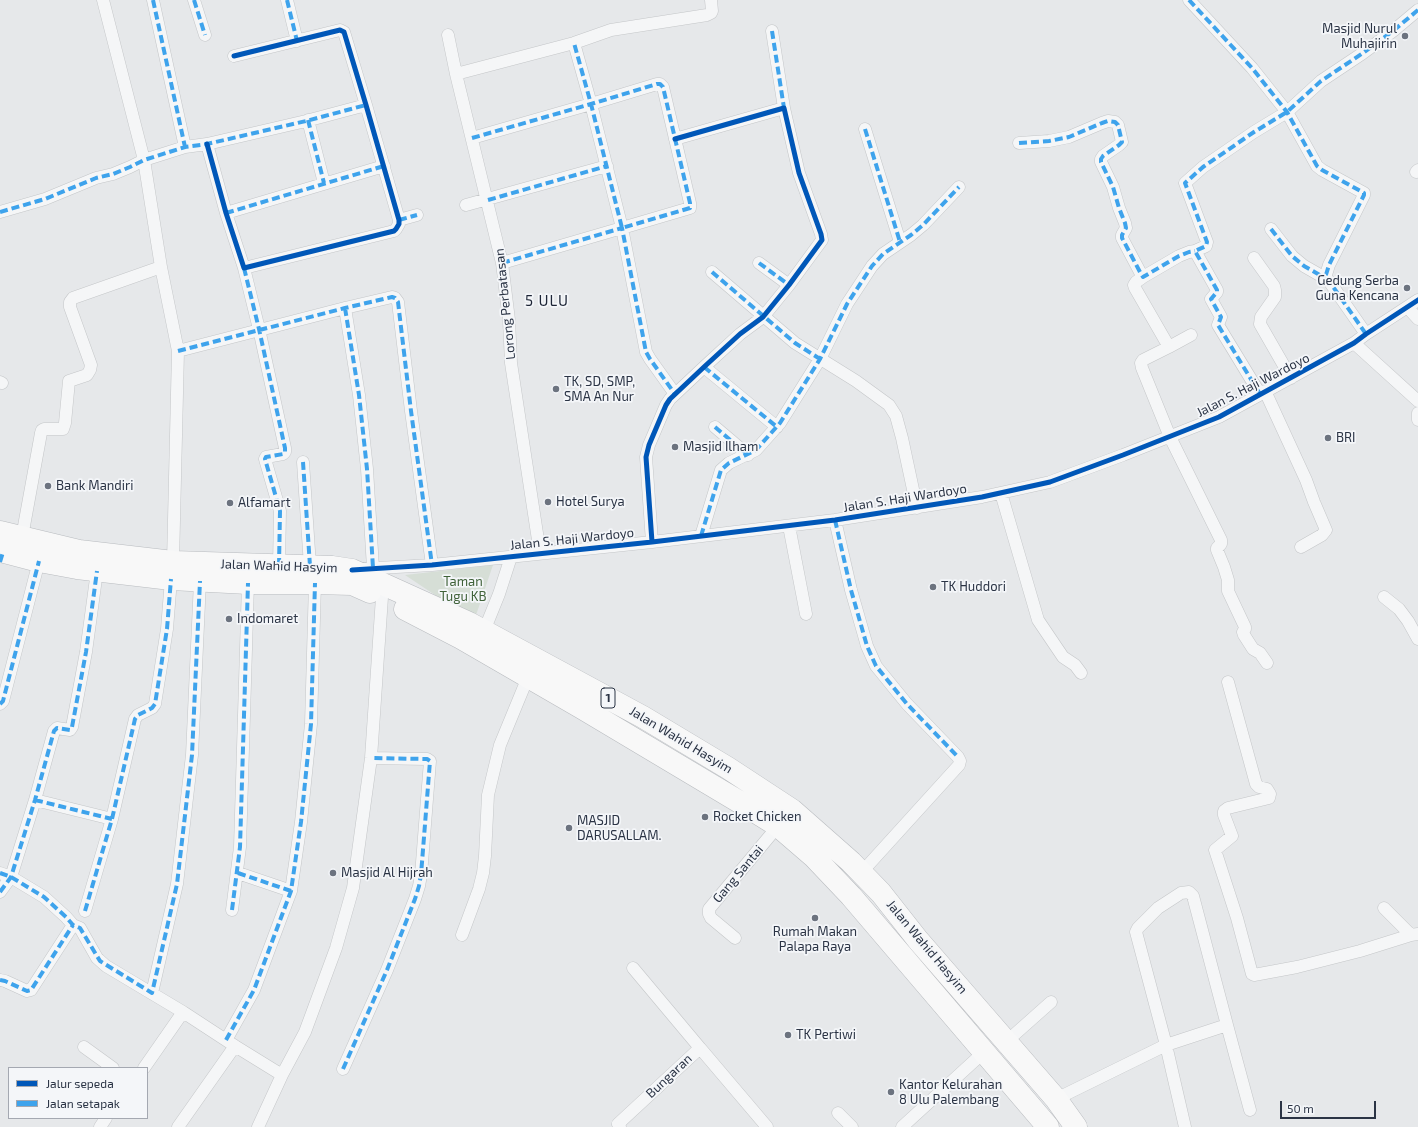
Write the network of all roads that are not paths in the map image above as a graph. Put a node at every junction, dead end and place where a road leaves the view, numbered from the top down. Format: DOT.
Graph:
graph roads {
  1 [pos="103,0"];
  2 [pos="153,0"];
  3 [pos="194,0"];
  4 [pos="288,0"];
  5 [pos="711,0"];
  6 [pos="1188,0"];
  7 [pos="1418,10"];
  8 [pos="772,31"];
  9 [pos="205,35"];
  10 [pos="448,35"];
  11 [pos="297,41"];
  12 [pos="574,43"];
  13 [pos="234,56"];
  14 [pos="456,74"];
  15 [pos="591,104"];
  16 [pos="366,105"];
  17 [pos="784,108"];
  18 [pos="1287,112"];
  19 [pos="308,120"];
  20 [pos="865,129"];
  21 [pos="472,138"];
  22 [pos="675,139"];
  23 [pos="1019,143"];
  24 [pos="207,144"];
  25 [pos="185,147"];
  26 [pos="144,160"];
  27 [pos="384,166"];
  28 [pos="607,166"];
  29 [pos="324,183"];
  30 [pos="960,187"];
  31 [pos="488,200"];
  32 [pos="466,205"];
  33 [pos="0,212"];
  34 [pos="226,213"];
  35 [pos="417,215"];
  36 [pos="399,220"];
  37 [pos="622,228"];
  38 [pos="1271,230"];
  39 [pos="900,242"];
  40 [pos="1195,251"];
  41 [pos="1254,258"];
  42 [pos="502,263"];
  43 [pos="759,263"];
  44 [pos="161,267"];
  45 [pos="244,268"];
  46 [pos="712,272"];
  47 [pos="1143,276"];
  48 [pos="1325,278"];
  49 [pos="789,285"];
  50 [pos="1418,300"];
  51 [pos="345,308"];
  52 [pos="1408,308"];
  53 [pos="763,317"];
  54 [pos="1418,319"];
  55 [pos="260,330"];
  56 [pos="1366,334"];
  57 [pos="1191,335"];
  58 [pos="1354,343"];
  59 [pos="1169,347"];
  60 [pos="178,351"];
  61 [pos="820,359"];
  62 [pos="704,367"];
  63 [pos="1291,378"];
  64 [pos="1262,392"];
  65 [pos="675,394"];
  66 [pos="1418,401"];
  67 [pos="1418,413"];
  68 [pos="1418,420"];
  69 [pos="715,427"];
  70 [pos="777,427"];
  71 [pos="1170,437"];
  72 [pos="748,454"];
  73 [pos="303,462"];
  74 [pos="1001,493"];
  75 [pos="917,508"];
  76 [pos="835,520"];
  77 [pos="789,526"];
  78 [pos="701,536"];
  79 [pos="22,537"];
  80 [pos="652,542"];
  81 [pos="1301,547"];
  82 [pos="1,549"];
  83 [pos="540,553"];
  84 [pos="511,557"];
  85 [pos="39,561"];
  86 [pos="432,565"];
  87 [pos="279,566"];
  88 [pos="363,569"];
  89 [pos="97,571"];
  90 [pos="172,571"];
  91 [pos="313,574"];
  92 [pos="200,581"];
  93 [pos="248,583"];
  94 [pos="382,597"];
  95 [pos="1384,597"];
  96 [pos="806,614"];
  97 [pos="480,639"];
  98 [pos="1418,639"];
  99 [pos="1267,663"];
  100 [pos="1081,673"];
  101 [pos="528,677"];
  102 [pos="1228,682"];
  103 [pos="0,704"];
  104 [pos="371,758"];
  105 [pos="35,800"];
  106 [pos="112,819"];
  107 [pos="778,826"];
  108 [pos="238,873"];
  109 [pos="861,873"];
  110 [pos="6,875"];
  111 [pos="291,891"];
  112 [pos="0,892"];
  113 [pos="1384,908"];
  114 [pos="232,910"];
  115 [pos="84,911"];
  116 [pos="72,925"];
  117 [pos="462,935"];
  118 [pos="1415,935"];
  119 [pos="736,938"];
  120 [pos="633,968"];
  121 [pos="0,980"];
  122 [pos="152,993"];
  123 [pos="1051,1002"];
  124 [pos="183,1012"];
  125 [pos="1227,1025"];
  126 [pos="1006,1042"];
  127 [pos="231,1043"];
  128 [pos="1166,1045"];
  129 [pos="84,1047"];
  130 [pos="700,1048"];
  131 [pos="984,1052"];
  132 [pos="112,1067"];
  133 [pos="145,1067"];
  134 [pos="343,1068"];
  135 [pos="282,1075"];
  136 [pos="1056,1099"];
  137 [pos="1250,1110"];
  138 [pos="838,1113"];
  139 [pos="618,1126"];
  140 [pos="178,1127"];
  141 [pos="258,1127"];
  142 [pos="767,1127"];
  143 [pos="852,1127"];
  144 [pos="902,1127"];
  145 [pos="1048,1127"];
  146 [pos="1076,1127"];
  147 [pos="1185,1127"];
  1 -- 26 [label="street"];
  2 -- 25 [label="street"];
  3 -- 9 [label="street"];
  4 -- 11 [label="street"];
  5 -- 12 [label="street"];
  6 -- 18 [label="street"];
  7 -- 18 [label="street"];
  8 -- 17 [label="street"];
  10 -- 14 [label="street, Lorong Perbatasan"];
  11 -- 13 [label="street"];
  11 -- 16 [label="street"];
  12 -- 14 [label="street"];
  12 -- 15 [label="street"];
  14 -- 21 [label="street, Lorong Perbatasan"];
  15 -- 21 [label="street"];
  15 -- 22 [label="street"];
  15 -- 28 [label="street"];
  16 -- 19 [label="street"];
  16 -- 27 [label="street"];
  17 -- 22 [label="street"];
  17 -- 49 [label="street"];
  18 -- 40 [label="street"];
  18 -- 48 [label="street"];
  19 -- 24 [label="street"];
  19 -- 29 [label="street"];
  20 -- 39 [label="street"];
  21 -- 31 [label="street, Lorong Perbatasan"];
  22 -- 37 [label="street"];
  23 -- 47 [label="street"];
  24 -- 25 [label="street"];
  24 -- 34 [label="street"];
  25 -- 26 [label="street"];
  26 -- 33 [label="street"];
  26 -- 44 [label="street"];
  27 -- 29 [label="street"];
  27 -- 36 [label="street"];
  28 -- 31 [label="street"];
  28 -- 37 [label="street"];
  29 -- 34 [label="street"];
  30 -- 39 [label="street"];
  31 -- 32 [label="street"];
  31 -- 42 [label="street, Lorong Perbatasan"];
  34 -- 45 [label="street"];
  35 -- 36 [label="street"];
  36 -- 45 [label="street"];
  37 -- 42 [label="street"];
  37 -- 65 [label="street"];
  38 -- 48 [label="street"];
  39 -- 61 [label="street"];
  40 -- 47 [label="street"];
  40 -- 64 [label="street"];
  41 -- 63 [label="street"];
  42 -- 83 [label="street, Lorong Perbatasan"];
  43 -- 49 [label="street"];
  44 -- 60 [label="street"];
  44 -- 79 [label="street"];
  45 -- 55 [label="street"];
  46 -- 53 [label="street"];
  47 -- 59 [label="street"];
  48 -- 56 [label="street"];
  49 -- 53 [label="street"];
  50 -- 52 [label="street, Jalan S. Haji Wardoyo"];
  51 -- 55 [label="street"];
  51 -- 86 [label="street"];
  51 -- 88 [label="street"];
  52 -- 54 [label="street"];
  52 -- 56 [label="street, Jalan S. Haji Wardoyo"];
  53 -- 61 [label="street"];
  53 -- 62 [label="street"];
  55 -- 60 [label="street"];
  55 -- 87 [label="street"];
  56 -- 58 [label="street, Jalan S. Haji Wardoyo"];
  57 -- 59 [label="street"];
  58 -- 63 [label="street, Jalan S. Haji Wardoyo"];
  58 -- 66 [label="street"];
  59 -- 71 [label="street"];
  60 -- 90 [label="street"];
  61 -- 70 [label="street"];
  61 -- 75 [label="street"];
  62 -- 65 [label="street"];
  62 -- 70 [label="street"];
  63 -- 64 [label="street, Jalan S. Haji Wardoyo"];
  64 -- 71 [label="street, Jalan S. Haji Wardoyo"];
  64 -- 81 [label="street"];
  65 -- 80 [label="street"];
  67 -- 68 [label="street"];
  69 -- 72 [label="street"];
  70 -- 72 [label="street"];
  71 -- 74 [label="street, Jalan S. Haji Wardoyo"];
  71 -- 99 [label="street"];
  72 -- 78 [label="street"];
  73 -- 91 [label="street"];
  74 -- 75 [label="street, Jalan S. Haji Wardoyo"];
  74 -- 100 [label="street"];
  75 -- 76 [label="street, Jalan S. Haji Wardoyo"];
  76 -- 77 [label="street, Jalan S. Haji Wardoyo"];
  76 -- 109 [label="street"];
  77 -- 78 [label="street, Jalan S. Haji Wardoyo"];
  77 -- 96 [label="street"];
  78 -- 80 [label="street, Jalan S. Haji Wardoyo"];
  79 -- 82 [label="highway, Jalan Wahid Hasyim / 1"];
  79 -- 90 [label="highway, Jalan Wahid Hasyim / 1"];
  80 -- 83 [label="street, Jalan S. Haji Wardoyo"];
  82 -- 85 [label="highway, Jalan Wahid Hasyim / 1"];
  83 -- 84 [label="street, Jalan S. Haji Wardoyo"];
  84 -- 86 [label="street, Jalan S. Haji Wardoyo"];
  84 -- 97 [label="street"];
  85 -- 89 [label="highway, Jalan Wahid Hasyim / 1"];
  85 -- 103 [label="street"];
  86 -- 88 [label="street, Jalan S. Haji Wardoyo"];
  87 -- 90 [label="highway, Jalan Wahid Hasyim / 1"];
  87 -- 91 [label="highway, Jalan Wahid Hasyim / 1"];
  88 -- 91 [label="highway, Jalan Wahid Hasyim / 1"];
  88 -- 97 [label="highway, Jalan Wahid Hasyim / 1"];
  89 -- 90 [label="highway, Jalan Wahid Hasyim / 1"];
  89 -- 105 [label="street"];
  90 -- 92 [label="highway, Jalan Wahid Hasyim / 1"];
  90 -- 106 [label="street"];
  91 -- 93 [label="highway, Jalan Wahid Hasyim / 1"];
  91 -- 94 [label="highway, Jalan Wahid Hasyim / 1"];
  91 -- 111 [label="street"];
  92 -- 93 [label="highway, Jalan Wahid Hasyim / 1"];
  92 -- 122 [label="street"];
  93 -- 108 [label="street"];
  94 -- 97 [label="highway, Jalan Wahid Hasyim / 1"];
  94 -- 104 [label="street"];
  95 -- 98 [label="street"];
  97 -- 101 [label="highway, Jalan Wahid Hasyim / 1"];
  97 -- 109 [label="highway, Jalan Wahid Hasyim / 1"];
  101 -- 107 [label="highway, Jalan Wahid Hasyim / 1"];
  101 -- 117 [label="street"];
  102 -- 118 [label="street"];
  104 -- 134 [label="street"];
  104 -- 135 [label="street"];
  105 -- 106 [label="street"];
  105 -- 110 [label="street"];
  106 -- 115 [label="street"];
  107 -- 119 [label="street, Gang Santai"];
  107 -- 131 [label="highway, Jalan Wahid Hasyim / 1"];
  108 -- 111 [label="street"];
  108 -- 114 [label="street"];
  109 -- 126 [label="highway, Jalan Wahid Hasyim / 1"];
  110 -- 112 [label="street"];
  110 -- 116 [label="street"];
  111 -- 127 [label="street"];
  113 -- 118 [label="street"];
  116 -- 121 [label="street"];
  116 -- 122 [label="street"];
  120 -- 130 [label="street"];
  122 -- 124 [label="street"];
  123 -- 126 [label="street"];
  124 -- 127 [label="street"];
  124 -- 133 [label="street"];
  125 -- 128 [label="street"];
  125 -- 128 [label="street"];
  125 -- 137 [label="street"];
  126 -- 136 [label="highway, Jalan Wahid Hasyim / 1"];
  127 -- 135 [label="street"];
  127 -- 140 [label="street"];
  128 -- 136 [label="street"];
  128 -- 147 [label="street"];
  129 -- 132 [label="street"];
  130 -- 139 [label="street, Bungaran"];
  130 -- 142 [label="street, Bungaran"];
  131 -- 144 [label="street"];
  131 -- 145 [label="highway, Jalan Wahid Hasyim / 1"];
  135 -- 141 [label="street"];
  136 -- 146 [label="highway, Jalan Wahid Hasyim / 1"];
  138 -- 143 [label="street"];
}
